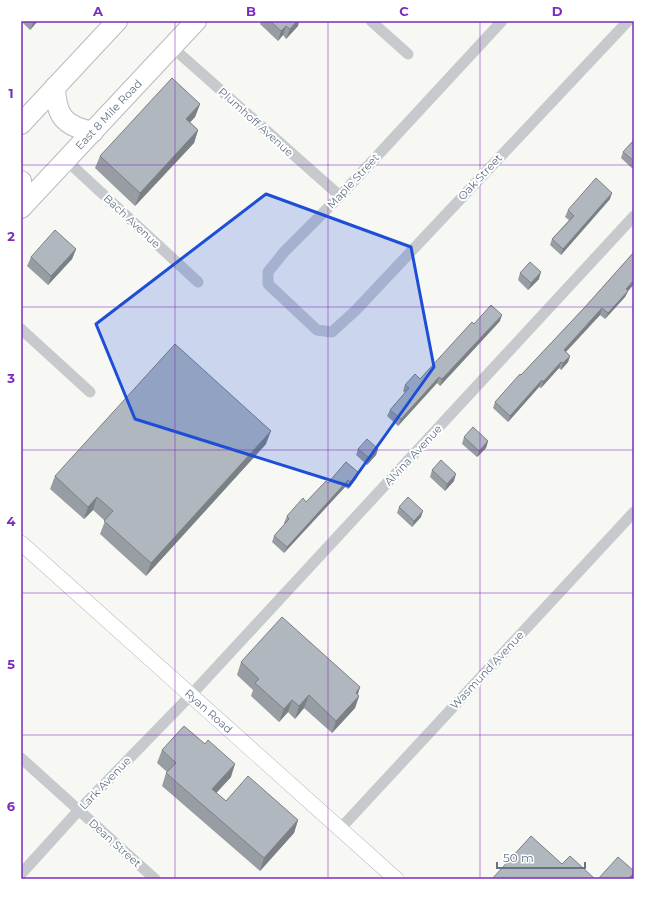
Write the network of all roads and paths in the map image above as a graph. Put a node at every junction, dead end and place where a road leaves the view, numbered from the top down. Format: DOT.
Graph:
graph roads {
  1 [pos="196,21"];
  2 [pos="371,21"];
  3 [pos="502,21"];
  4 [pos="628,21"];
  5 [pos="112,23"];
  6 [pos="172,47"];
  7 [pos="408,54"];
  8 [pos="55,87"];
  9 [pos="21,124"];
  10 [pos="93,132"];
  11 [pos="66,160"];
  12 [pos="21,181"];
  13 [pos="340,196"];
  14 [pos="22,207"];
  15 [pos="634,216"];
  16 [pos="198,282"];
  17 [pos="21,329"];
  18 [pos="332,332"];
  19 [pos="90,392"];
  20 [pos="634,512"];
  21 [pos="21,543"];
  22 [pos="191,695"];
  23 [pos="21,758"];
  24 [pos="79,810"];
  25 [pos="340,829"];
  26 [pos="21,874"];
  27 [pos="155,879"];
  28 [pos="396,879"];
  1 -- 6 [label="highway, East 8 Mile Road"];
  2 -- 7 [label="street"];
  3 -- 13 [label="street, Maple Street"];
  4 -- 18 [label="street, Oak Street"];
  5 -- 8 [label="highway"];
  6 -- 10 [label="highway, East 8 Mile Road"];
  6 -- 13 [label="street, Plumhoff Avenue"];
  8 -- 9 [label="highway"];
  8 -- 10 [label="highway"];
  10 -- 11 [label="highway, East 8 Mile Road"];
  11 -- 14 [label="highway, East 8 Mile Road"];
  11 -- 16 [label="street, Bach Avenue"];
  12 -- 14 [label="highway"];
  13 -- 18 [label="street, Maple Street"];
  15 -- 22 [label="street, Alvina Avenue"];
  17 -- 19 [label="street"];
  20 -- 25 [label="street, Wasmund Avenue"];
  21 -- 22 [label="main road, Ryan Road"];
  22 -- 24 [label="street, Lark Avenue"];
  22 -- 25 [label="main road, Ryan Road"];
  23 -- 24 [label="street, Dean Street"];
  24 -- 26 [label="street, Lark Avenue"];
  24 -- 27 [label="street, Dean Street"];
  25 -- 28 [label="main road, Ryan Road"];
}
